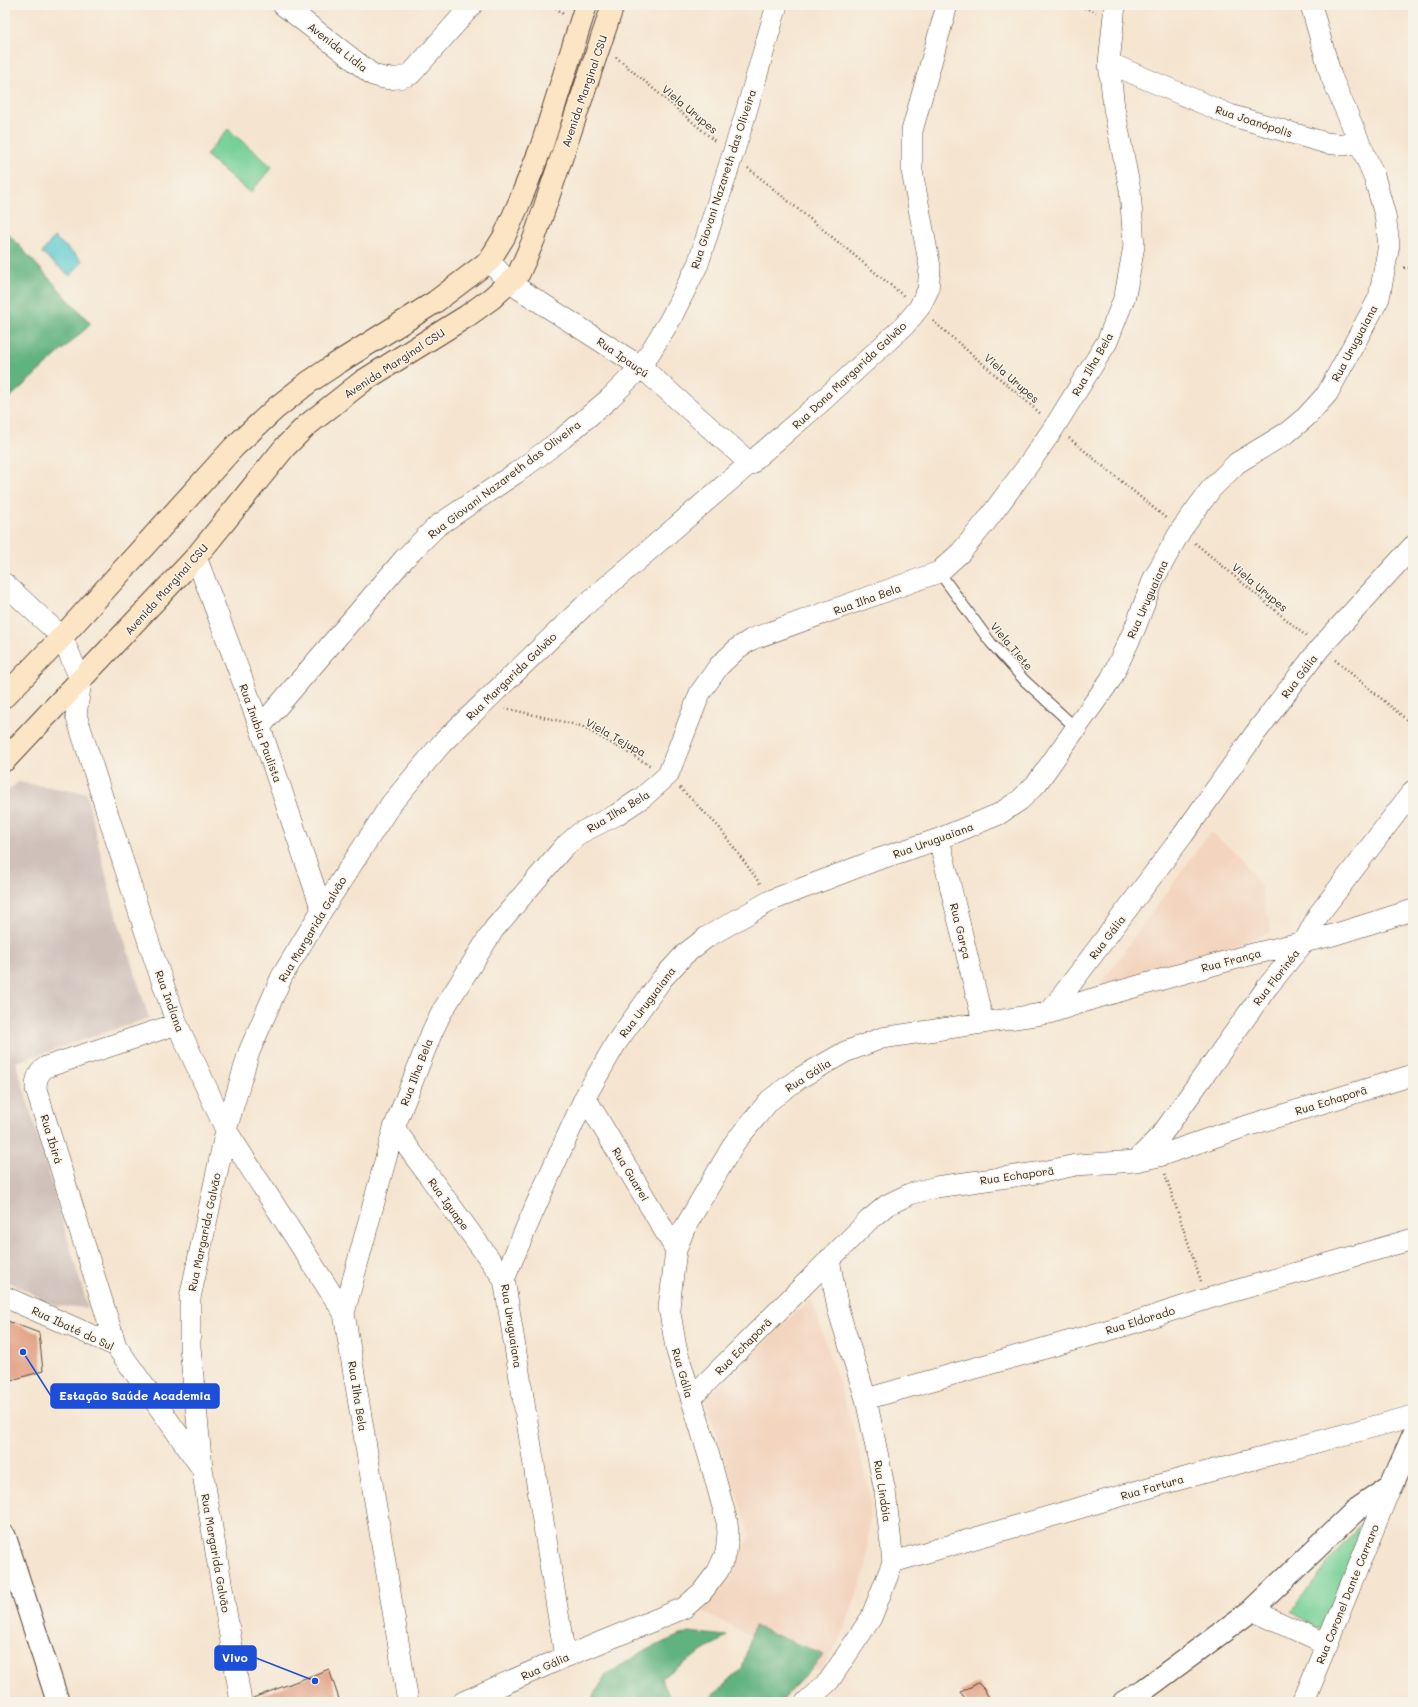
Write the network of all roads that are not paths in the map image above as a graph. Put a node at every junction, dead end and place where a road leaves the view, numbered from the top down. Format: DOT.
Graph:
graph roads {
  1 [pos="283,5"];
  2 [pos="472,5"];
  3 [pos="586,5"];
  4 [pos="613,5"];
  5 [pos="777,5"];
  6 [pos="947,5"];
  7 [pos="1115,5"];
  8 [pos="1311,5"];
  9 [pos="1109,64"];
  10 [pos="1357,142"];
  11 [pos="489,261"];
  12 [pos="510,283"];
  13 [pos="641,367"];
  14 [pos="778,440"];
  15 [pos="751,464"];
  16 [pos="1413,546"];
  17 [pos="196,557"];
  18 [pos="939,572"];
  19 [pos="5,584"];
  20 [pos="62,637"];
  21 [pos="80,681"];
  22 [pos="5,696"];
  23 [pos="260,727"];
  24 [pos="1076,728"];
  25 [pos="5,760"];
  26 [pos="1413,791"];
  27 [pos="939,839"];
  28 [pos="322,910"];
  29 [pos="1413,910"];
  30 [pos="1304,942"];
  31 [pos="1049,1013"];
  32 [pos="984,1022"];
  33 [pos="177,1024"];
  34 [pos="1413,1075"];
  35 [pos="585,1098"];
  36 [pos="394,1128"];
  37 [pos="226,1130"];
  38 [pos="1136,1161"];
  39 [pos="1413,1239"];
  40 [pos="676,1250"];
  41 [pos="829,1259"];
  42 [pos="504,1279"];
  43 [pos="5,1297"];
  44 [pos="344,1313"];
  45 [pos="116,1346"];
  46 [pos="691,1398"];
  47 [pos="866,1399"];
  48 [pos="1413,1416"];
  49 [pos="1413,1436"];
  50 [pos="202,1468"];
  51 [pos="1391,1486"];
  52 [pos="5,1537"];
  53 [pos="893,1562"];
  54 [pos="1252,1610"];
  55 [pos="1327,1645"];
  56 [pos="565,1657"];
  57 [pos="58,1702"];
  58 [pos="241,1702"];
  59 [pos="408,1702"];
  60 [pos="463,1702"];
  61 [pos="806,1702"];
  62 [pos="1124,1702"];
  63 [pos="1303,1702"];
  1 -- 2 [label="street, Avenida Lidia"];
  3 -- 11 [label="main road, Avenida Marginal CSU"];
  4 -- 12 [label="main road, Avenida Marginal CSU"];
  5 -- 13 [label="street, Rua Giovani Nazareth das Oliveira"];
  6 -- 14 [label="street, Rua Dona Margarida Galvão"];
  7 -- 9 [label="street, Rua Ilha Bela"];
  8 -- 10 [label="street, Rua Uruguaiana"];
  9 -- 10 [label="street, Rua Joanópolis"];
  9 -- 18 [label="street, Rua Ilha Bela"];
  10 -- 24 [label="street, Rua Uruguaiana"];
  11 -- 12 [label="street, Rua Ipauçú"];
  11 -- 20 [label="main road, Avenida Marginal CSU"];
  12 -- 13 [label="street, Rua Ipauçú"];
  12 -- 17 [label="main road, Avenida Marginal CSU"];
  13 -- 15 [label="street, Rua Ipauçú"];
  13 -- 23 [label="street, Rua Giovani Nazareth das Oliveira"];
  14 -- 15 [label="street, Rua Margarida Galvão"];
  15 -- 28 [label="street, Rua Margarida Galvão"];
  16 -- 31 [label="street, Rua Gália"];
  17 -- 21 [label="main road, Avenida Marginal CSU"];
  17 -- 23 [label="street, Rua Inubia Paulista"];
  18 -- 24 [label="lane, Viela Tiete"];
  18 -- 36 [label="street, Rua Ilha Bela"];
  19 -- 20 [label="street"];
  20 -- 21 [label="street"];
  20 -- 22 [label="main road, Avenida Marginal CSU"];
  21 -- 25 [label="main road, Avenida Marginal CSU"];
  21 -- 33 [label="street, Rua Indiana"];
  23 -- 28 [label="street, Rua Inubia Paulista"];
  24 -- 27 [label="street, Rua Uruguaiana"];
  26 -- 30 [label="street, Rua Florinéa"];
  27 -- 32 [label="street, Rua Garça"];
  27 -- 35 [label="street, Rua Uruguaiana"];
  28 -- 37 [label="street, Rua Margarida Galvão"];
  29 -- 30 [label="street, Rua França"];
  30 -- 31 [label="street, Rua França"];
  30 -- 38 [label="street, Rua Florinéa"];
  31 -- 32 [label="street, Rua Gália"];
  32 -- 40 [label="street, Rua Gália"];
  33 -- 37 [label="street, Rua Indiana"];
  33 -- 45 [label="street, Rua Ibirá"];
  34 -- 38 [label="street, Rua Echaporã"];
  35 -- 40 [label="street, Rua Guarei"];
  35 -- 42 [label="street, Rua Uruguaiana"];
  36 -- 42 [label="street, Rua Iguape"];
  36 -- 44 [label="street, Rua Ilha Bela"];
  37 -- 44 [label="street, Rua Indiana"];
  37 -- 50 [label="street, Rua Margarida Galvão"];
  38 -- 41 [label="street, Rua Echaporã"];
  39 -- 47 [label="street, Rua Eldorado"];
  40 -- 46 [label="street, Rua Gália"];
  41 -- 46 [label="street, Rua Echaporã"];
  41 -- 47 [label="street, Rua Lindóia"];
  42 -- 56 [label="street, Rua Uruguaiana"];
  43 -- 45 [label="street, Rua Ibaté do Sul"];
  44 -- 59 [label="street, Rua Ilha Bela"];
  45 -- 50 [label="street, Rua Ibaté do Sul"];
  46 -- 56 [label="street, Rua Gália"];
  47 -- 53 [label="street, Rua Lindóia"];
  48 -- 53 [label="street, Rua Fartura"];
  49 -- 51 [label="street"];
  50 -- 58 [label="street, Rua Margarida Galvão"];
  51 -- 54 [label="street"];
  51 -- 55 [label="street, Rua Coronel Dante Carraro"];
  52 -- 57 [label="street"];
  53 -- 61 [label="street, Rua Lindóia"];
  54 -- 55 [label="street"];
  54 -- 62 [label="street"];
  55 -- 63 [label="street, Rua Coronel Dante Carraro"];
  56 -- 60 [label="street, Rua Gália"];
}
